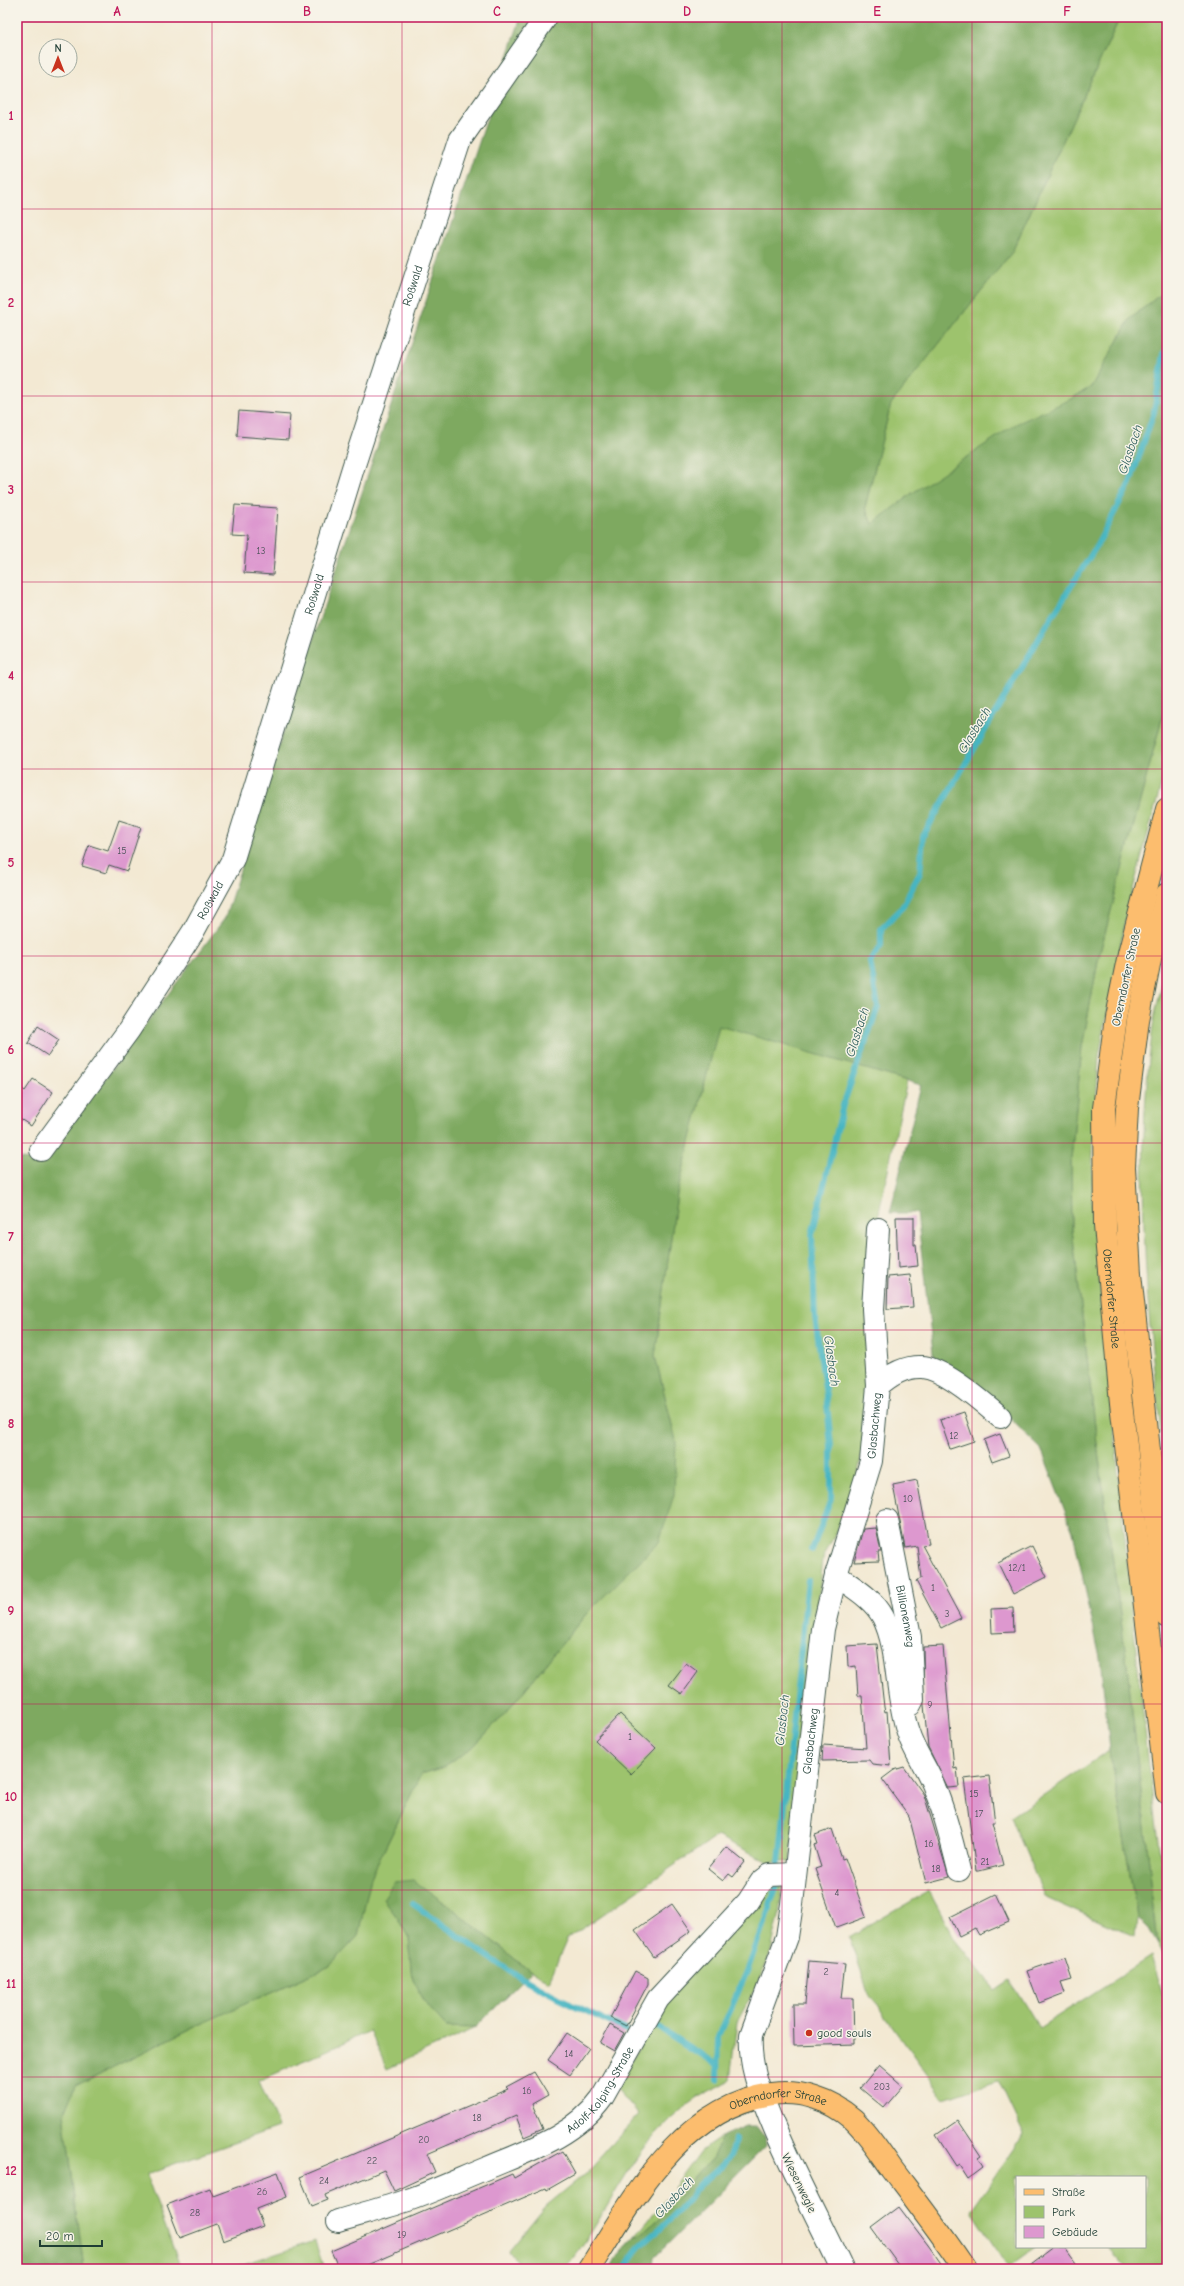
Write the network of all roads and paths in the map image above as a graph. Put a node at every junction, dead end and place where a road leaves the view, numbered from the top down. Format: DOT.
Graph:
graph roads {
  1 [pos="546,17"];
  2 [pos="1167,808"];
  3 [pos="1167,894"];
  4 [pos="41,1150"];
  5 [pos="878,1229"];
  6 [pos="878,1386"];
  7 [pos="1000,1417"];
  8 [pos="887,1520"];
  9 [pos="836,1575"];
  10 [pos="1167,1617"];
  11 [pos="903,1708"];
  12 [pos="1167,1793"];
  13 [pos="960,1870"];
  14 [pos="795,1874"];
  15 [pos="762,2095"];
  16 [pos="338,2221"];
  17 [pos="589,2269"];
  18 [pos="842,2269"];
  19 [pos="965,2269"];
  1 -- 4 [label="street, Roßwald"];
  2 -- 12 [label="main road, Oberndorfer Straße"];
  3 -- 10 [label="main road, Oberndorfer Straße"];
  5 -- 6 [label="street, Glasbachweg"];
  6 -- 7 [label="street, Glasbachweg"];
  6 -- 9 [label="street, Glasbachweg"];
  8 -- 11 [label="street, Billionenweg"];
  9 -- 11 [label="street, Billionenweg"];
  9 -- 14 [label="street, Glasbachweg"];
  11 -- 13 [label="street, Billionenweg"];
  14 -- 15 [label="street, Glasbachweg"];
  14 -- 16 [label="street, Adolf-Kolping-Straße"];
  15 -- 17 [label="main road, Oberndorfer Straße"];
  15 -- 18 [label="street, Wiesenwegle"];
  15 -- 19 [label="main road, Oberndorfer Straße"];
}
